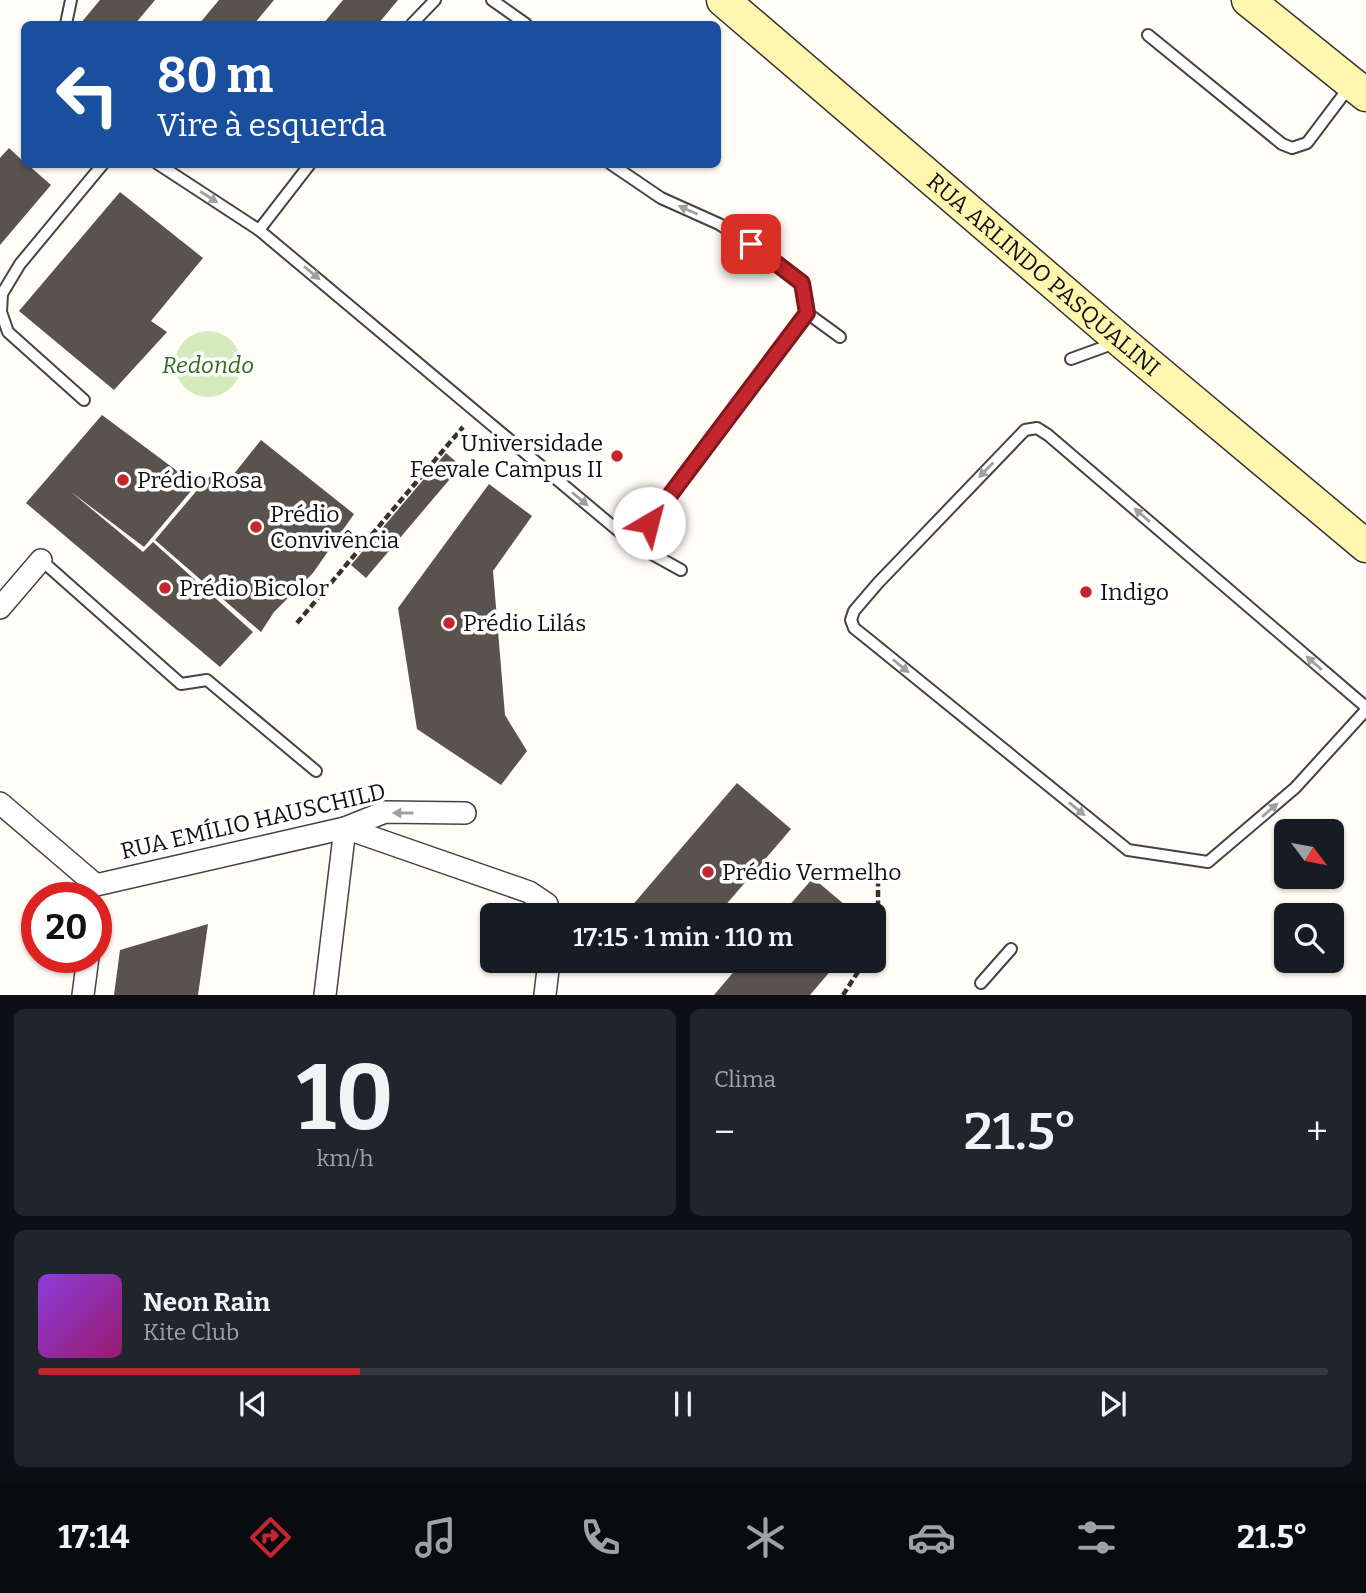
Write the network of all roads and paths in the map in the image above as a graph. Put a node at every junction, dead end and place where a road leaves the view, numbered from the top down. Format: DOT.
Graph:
graph roads {
  1 [pos="71,0"];
  2 [pos="435,0"];
  3 [pos="492,0"];
  4 [pos="723,0"];
  5 [pos="1248,0"];
  6 [pos="67,21"];
  7 [pos="415,21"];
  8 [pos="522,21"];
  9 [pos="1148,35"];
  10 [pos="1359,89"];
  11 [pos="100,168"];
  12 [pos="164,168"];
  13 [pos="307,168"];
  14 [pos="617,168"];
  15 [pos="259,230"];
  16 [pos="807,313"];
  17 [pos="840,337"];
  18 [pos="1121,341"];
  19 [pos="1072,359"];
  20 [pos="85,400"];
  21 [pos="463,427"];
  22 [pos="634,544"];
  23 [pos="1366,546"];
  24 [pos="41,560"];
  25 [pos="681,570"];
  26 [pos="0,608"];
  27 [pos="297,623"];
  28 [pos="1366,709"];
  29 [pos="316,771"];
  30 [pos="0,803"];
  31 [pos="465,813"];
  32 [pos="345,828"];
  33 [pos="878,879"];
  34 [pos="85,882"];
  35 [pos="112,888"];
  36 [pos="545,903"];
  37 [pos="878,903"];
  38 [pos="1011,948"];
  39 [pos="86,973"];
  40 [pos="548,973"];
  41 [pos="857,973"];
  42 [pos="981,983"];
  43 [pos="83,995"];
  44 [pos="325,995"];
  45 [pos="545,995"];
  46 [pos="843,995"];
  1 -- 6 [label="lane"];
  2 -- 7 [label="lane"];
  3 -- 8 [label="lane"];
  4 -- 18 [label="street, RUA ARLINDO PASQUALINI"];
  5 -- 10 [label="street"];
  9 -- 10 [label="lane"];
  11 -- 20 [label="lane"];
  12 -- 15 [label="lane, one-way"];
  13 -- 15 [label="lane"];
  16 -- 14 [label="lane, one-way"];
  15 -- 22 [label="lane, one-way"];
  16 -- 17 [label="lane"];
  16 -- 22 [label="lane"];
  18 -- 19 [label="lane"];
  18 -- 23 [label="street, RUA ARLINDO PASQUALINI"];
  21 -- 27 [label="path"];
  22 -- 25 [label="lane"];
  24 -- 26 [label="street"];
  24 -- 29 [label="lane"];
  28 -- 28 [label="lane, one-way"];
  30 -- 34 [label="street"];
  31 -- 32 [label="street, RUA EMÍLIO HAUSCHILD, one-way"];
  32 -- 35 [label="street, RUA EMÍLIO HAUSCHILD"];
  32 -- 36 [label="street"];
  32 -- 44 [label="street"];
  33 -- 37 [label="path"];
  38 -- 42 [label="lane"];
  39 -- 43 [label="street"];
  40 -- 45 [label="street"];
  41 -- 46 [label="path"];
}
